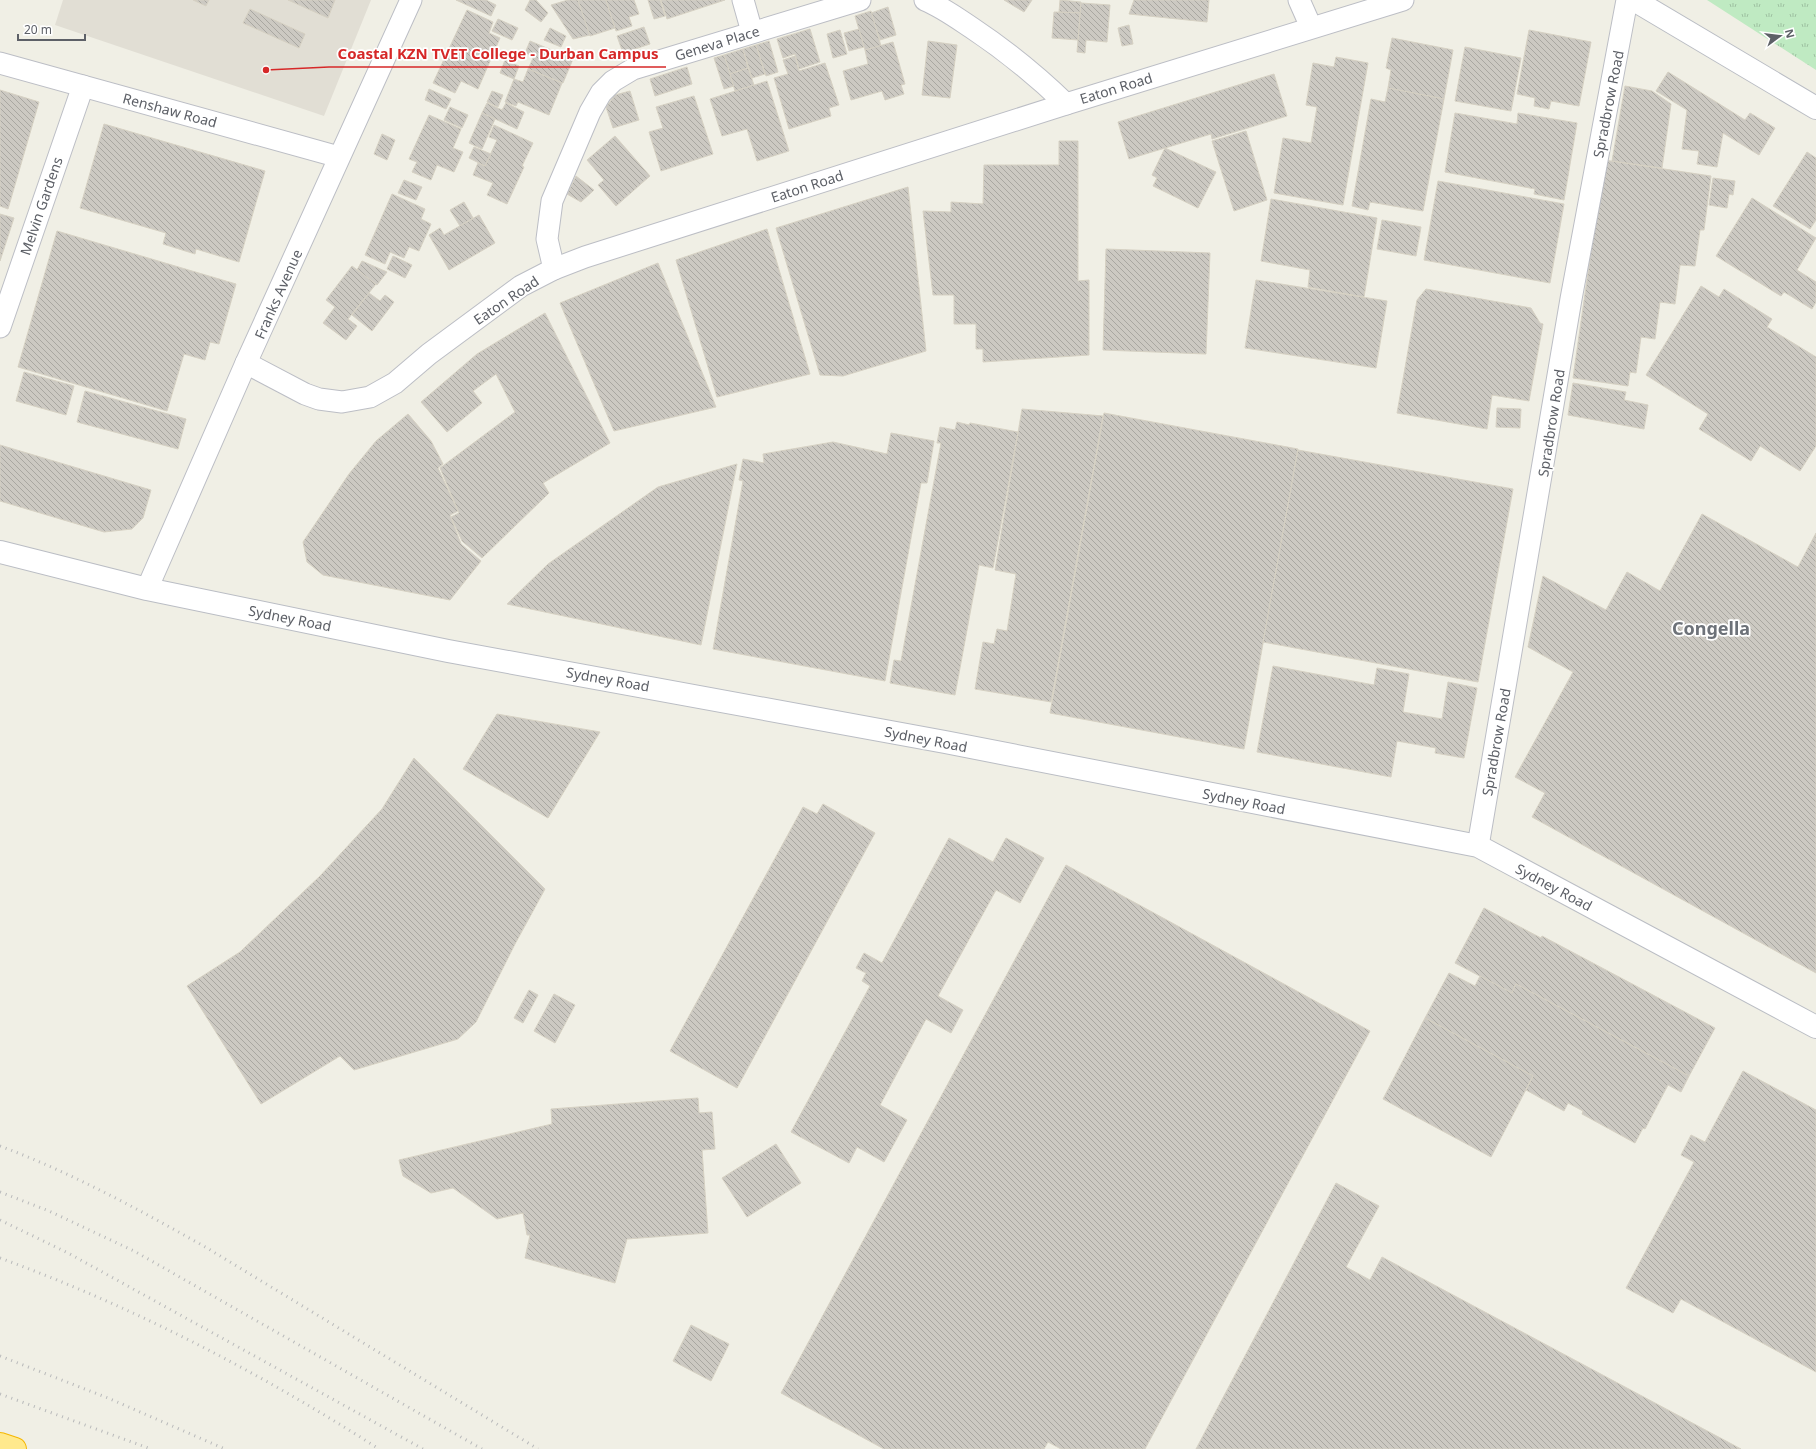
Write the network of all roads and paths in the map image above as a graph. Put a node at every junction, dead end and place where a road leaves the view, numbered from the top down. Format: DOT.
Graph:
graph roads {
  1 [pos="410,0"];
  2 [pos="743,0"];
  3 [pos="860,0"];
  4 [pos="925,0"];
  5 [pos="1299,0"];
  6 [pos="1403,0"];
  7 [pos="1627,0"];
  8 [pos="1634,0"];
  9 [pos="1311,27"];
  10 [pos="752,32"];
  11 [pos="0,63"];
  12 [pos="82,86"];
  13 [pos="1066,104"];
  14 [pos="1816,108"];
  15 [pos="339,157"];
  16 [pos="554,269"];
  17 [pos="0,324"];
  18 [pos="246,363"];
  19 [pos="0,552"];
  20 [pos="147,589"];
  21 [pos="1478,846"];
  22 [pos="1816,1027"];
  23 [pos="0,1444"];
  24 [pos="15,1449"];
  1 -- 15 [label="street, Franks Avenue"];
  2 -- 10 [label="street"];
  3 -- 10 [label="street, Geneva Place"];
  4 -- 13 [label="street"];
  5 -- 9 [label="street"];
  6 -- 9 [label="street, Eaton Road"];
  7 -- 21 [label="street, Spradbrow Road"];
  8 -- 14 [label="main road"];
  9 -- 13 [label="street, Eaton Road"];
  10 -- 16 [label="street, Geneva Place"];
  11 -- 12 [label="street, Renshaw Road"];
  12 -- 15 [label="street, Renshaw Road"];
  12 -- 17 [label="street, Melvin Gardens"];
  13 -- 16 [label="street, Eaton Road"];
  15 -- 18 [label="street, Franks Avenue"];
  16 -- 18 [label="street, Eaton Road"];
  18 -- 20 [label="street, Franks Avenue"];
  19 -- 20 [label="main road, Sydney Road"];
  20 -- 21 [label="main road, Sydney Road"];
  21 -- 22 [label="main road, Sydney Road"];
  23 -- 24 [label="highway"];
}
